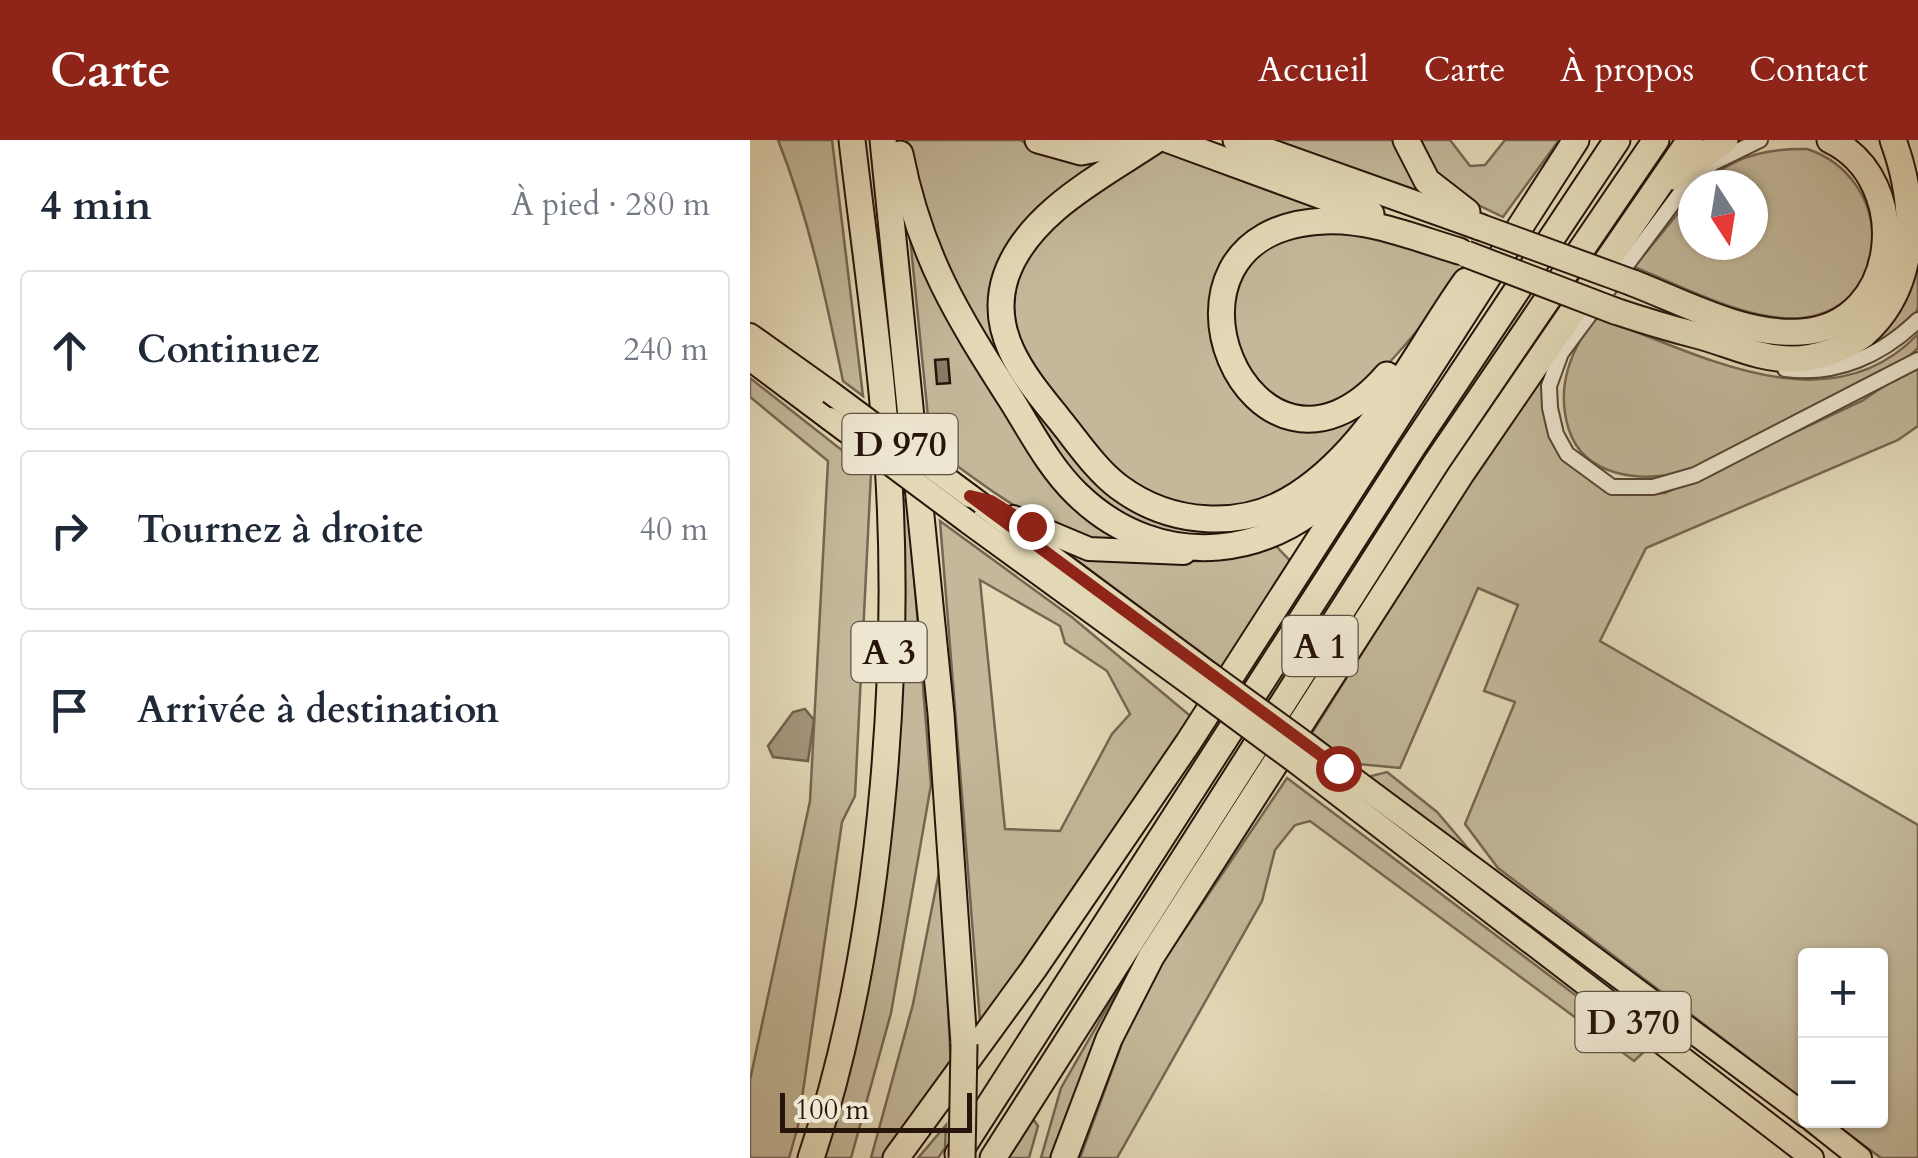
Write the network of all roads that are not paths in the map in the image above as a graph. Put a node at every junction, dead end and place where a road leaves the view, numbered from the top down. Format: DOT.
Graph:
graph roads {
  1 [pos="852,140"];
  2 [pos="883,140"];
  3 [pos="897,140"];
  4 [pos="1038,140"];
  5 [pos="1143,140"];
  6 [pos="1236,140"];
  7 [pos="1406,140"];
  8 [pos="1576,140"];
  9 [pos="1618,140"];
  10 [pos="1656,140"];
  11 [pos="1690,140"];
  12 [pos="1726,140"];
  13 [pos="1760,140"];
  14 [pos="1830,140"];
  15 [pos="1894,140"];
  16 [pos="1168,141"];
  17 [pos="1543,184"];
  18 [pos="1640,214"];
  19 [pos="1480,227"];
  20 [pos="1462,252"];
  21 [pos="1918,320"];
  22 [pos="1432,328"];
  23 [pos="1672,331"];
  24 [pos="750,335"];
  25 [pos="750,359"];
  26 [pos="1918,360"];
  27 [pos="1397,415"];
  28 [pos="970,496"];
  29 [pos="1200,550"];
  30 [pos="1205,682"];
  31 [pos="1302,754"];
  32 [pos="1463,860"];
  33 [pos="1454,885"];
  34 [pos="1077,966"];
  35 [pos="1798,1110"];
  36 [pos="1822,1128"];
  37 [pos="811,1158"];
  38 [pos="896,1158"];
  39 [pos="910,1158"];
  40 [pos="959,1158"];
  41 [pos="993,1158"];
  42 [pos="1064,1158"];
  43 [pos="1812,1158"];
  44 [pos="1860,1158"];
  1 -- 37 [label="highway, A 3"];
  2 -- 40 [label="highway, A 3, bridge"];
  3 -- 29 [label="highway"];
  4 -- 5 [label="highway"];
  6 -- 19 [label="highway"];
  7 -- 19 [label="highway"];
  8 -- 17 [label="highway"];
  9 -- 34 [label="highway, A 1"];
  10 -- 41 [label="highway, A 1"];
  11 -- 18 [label="highway"];
  12 -- 18 [label="highway"];
  13 -- 26 [label="street"];
  14 -- 19 [label="highway, bridge"];
  15 -- 23 [label="highway"];
  16 -- 20 [label="highway"];
  16 -- 22 [label="highway"];
  17 -- 22 [label="highway"];
  17 -- 27 [label="highway"];
  18 -- 42 [label="highway"];
  20 -- 22 [label="highway"];
  20 -- 23 [label="highway, bridge"];
  21 -- 23 [label="street"];
  24 -- 28 [label="main road, D 970, bridge"];
  25 -- 30 [label="main road, D 970, bridge"];
  27 -- 29 [label="highway"];
  27 -- 38 [label="highway"];
  28 -- 29 [label="main road"];
  28 -- 30 [label="main road, D 970"];
  30 -- 31 [label="main road, D 970, bridge"];
  31 -- 32 [label="main road, D 970"];
  31 -- 33 [label="main road, D 970"];
  32 -- 35 [label="main road, D 370"];
  33 -- 43 [label="main road, D 370"];
  34 -- 39 [label="highway"];
  34 -- 40 [label="highway, A 1"];
  36 -- 44 [label="main road"];
}
